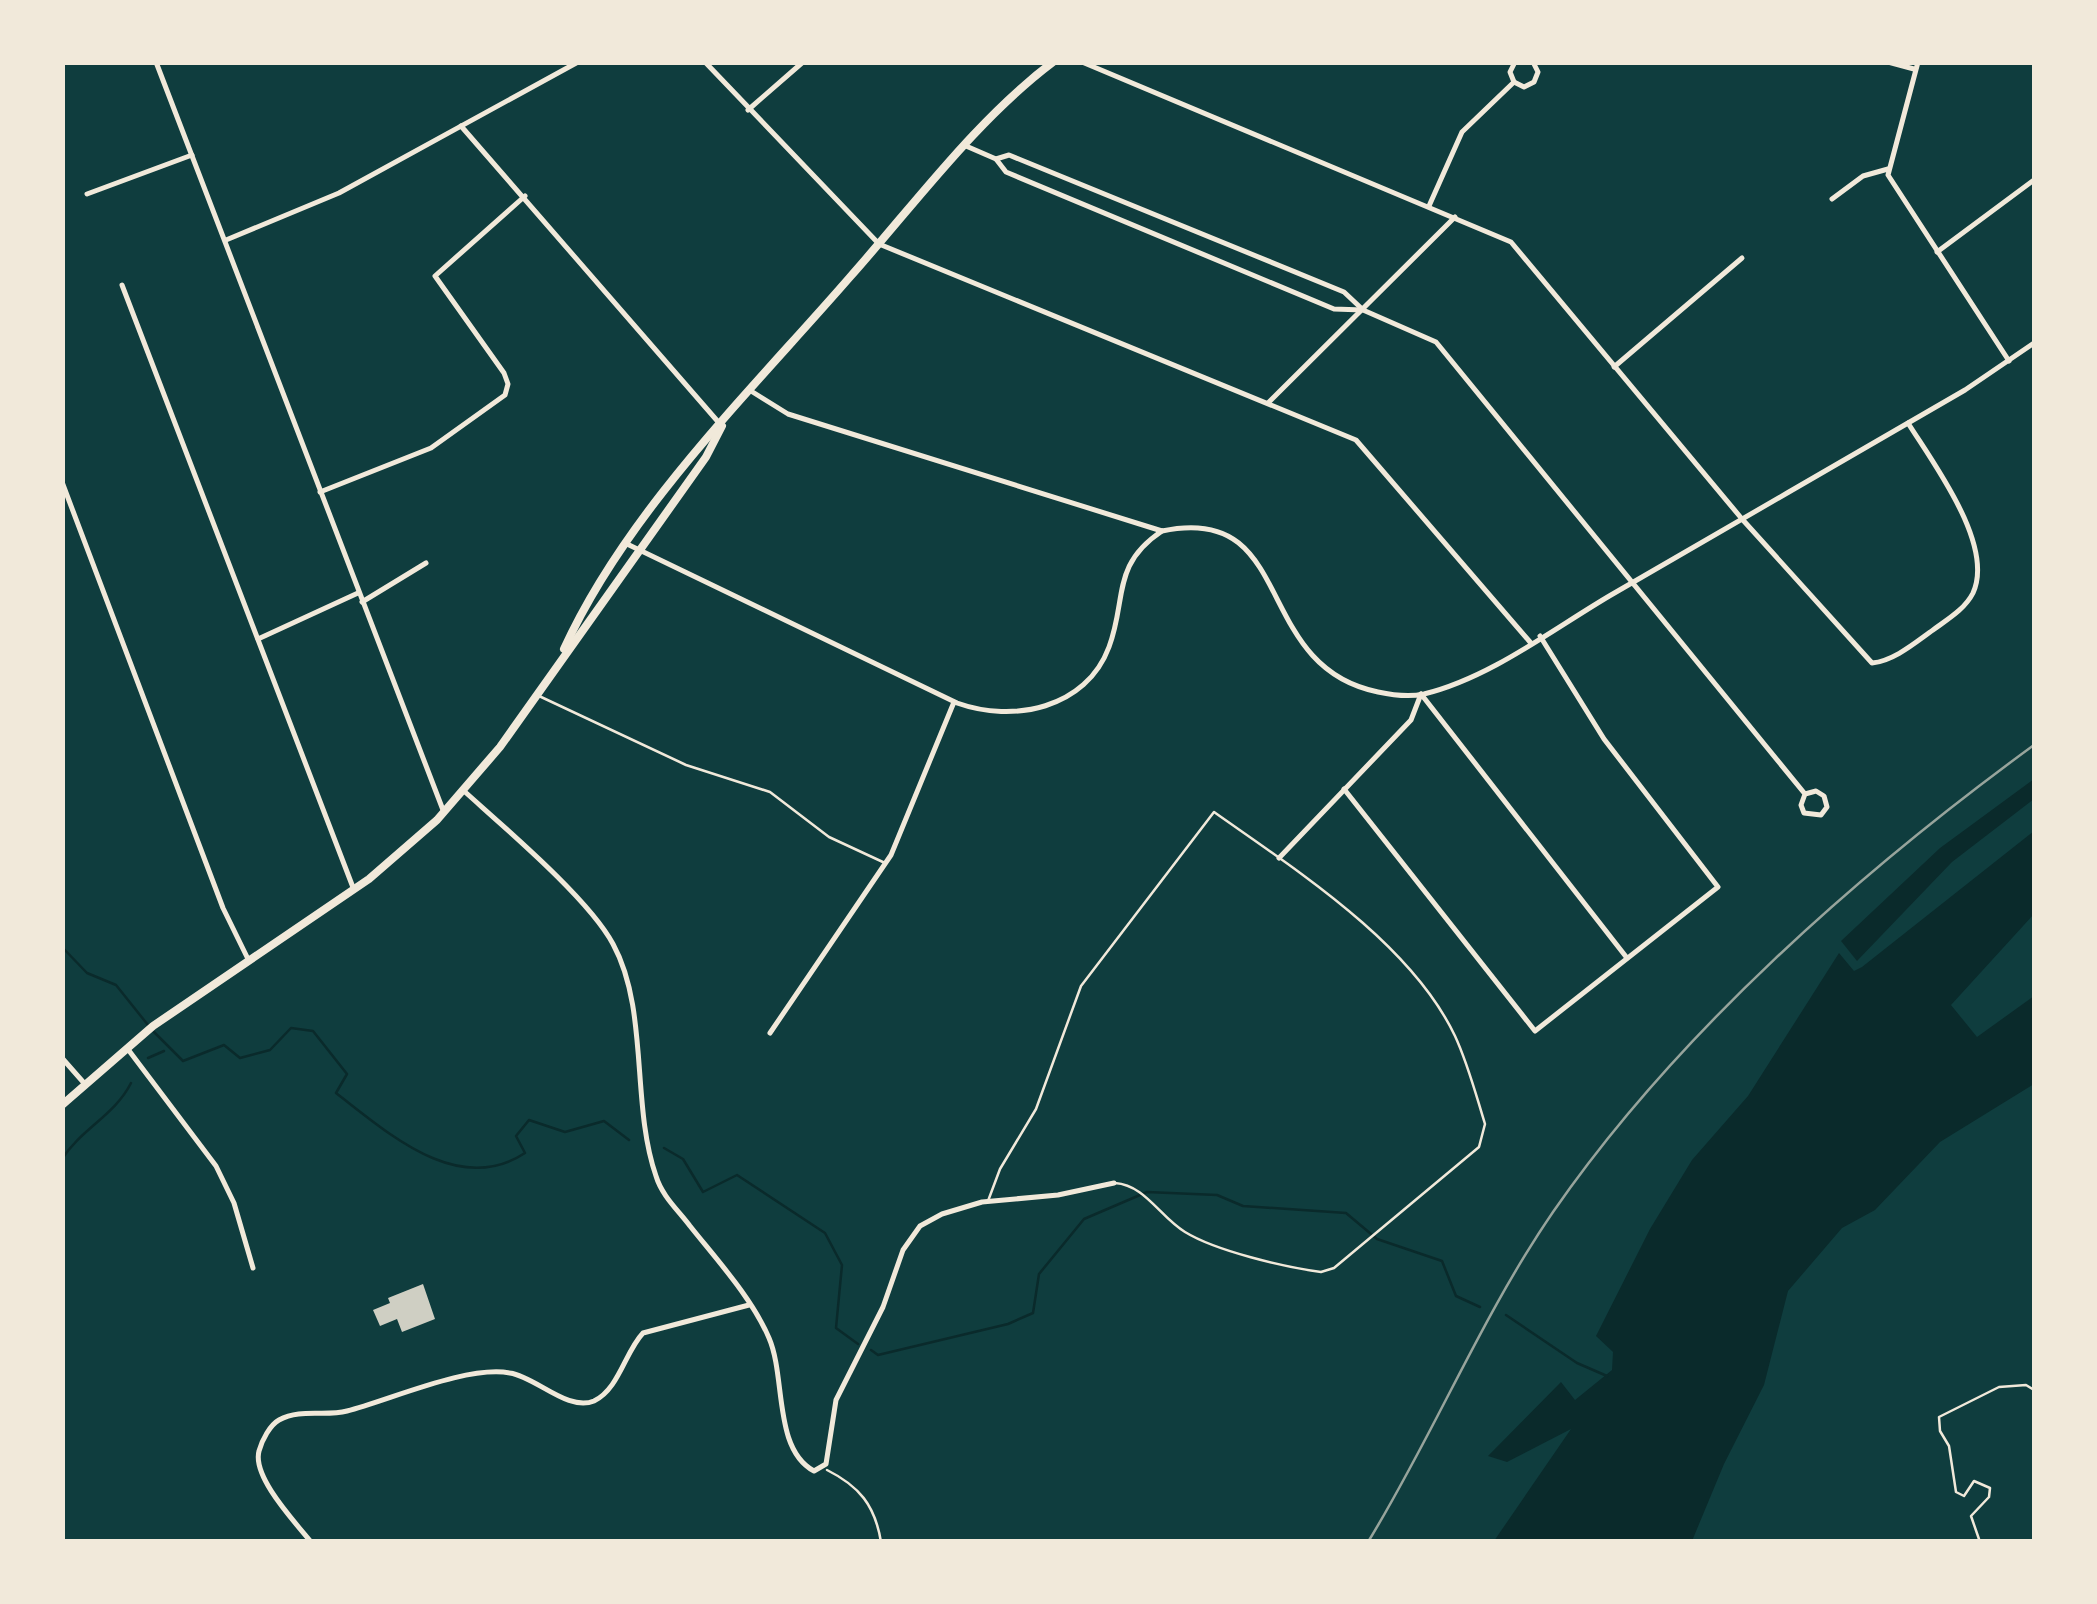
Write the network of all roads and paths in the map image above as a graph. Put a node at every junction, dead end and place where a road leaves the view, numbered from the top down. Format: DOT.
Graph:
graph roads {
  1 [pos="156,62"];
  2 [pos="578,62"];
  3 [pos="705,62"];
  4 [pos="802,62"];
  5 [pos="1036,62"];
  6 [pos="1054,62"];
  7 [pos="1082,62"];
  8 [pos="1515,62"];
  9 [pos="1534,62"];
  10 [pos="1888,62"];
  11 [pos="1917,66"];
  12 [pos="1032,76"];
  13 [pos="1514,82"];
  14 [pos="748,110"];
  15 [pos="461,126"];
  16 [pos="966,146"];
  17 [pos="192,155"];
  18 [pos="996,159"];
  19 [pos="1888,169"];
  20 [pos="2034,180"];
  21 [pos="87,194"];
  22 [pos="525,196"];
  23 [pos="1832,198"];
  24 [pos="1117,199"];
  25 [pos="1429,206"];
  26 [pos="1110,215"];
  27 [pos="1456,217"];
  28 [pos="226,240"];
  29 [pos="880,244"];
  30 [pos="1231,246"];
  31 [pos="1937,252"];
  32 [pos="1742,258"];
  33 [pos="1224,263"];
  34 [pos="122,285"];
  35 [pos="1363,310"];
  36 [pos="2034,342"];
  37 [pos="2010,361"];
  38 [pos="1614,367"];
  39 [pos="751,391"];
  40 [pos="1268,403"];
  41 [pos="1908,423"];
  42 [pos="722,426"];
  43 [pos="62,482"];
  44 [pos="320,492"];
  45 [pos="1742,519"];
  46 [pos="1162,531"];
  47 [pos="627,544"];
  48 [pos="640,550"];
  49 [pos="426,563"];
  50 [pos="1633,582"];
  51 [pos="358,593"];
  52 [pos="362,602"];
  53 [pos="1540,636"];
  54 [pos="258,639"];
  55 [pos="1530,642"];
  56 [pos="558,662"];
  57 [pos="536,694"];
  58 [pos="1421,694"];
  59 [pos="954,702"];
  60 [pos="1344,788"];
  61 [pos="464,792"];
  62 [pos="1806,794"];
  63 [pos="444,813"];
  64 [pos="1279,858"];
  65 [pos="886,863"];
  66 [pos="354,890"];
  67 [pos="1627,958"];
  68 [pos="248,960"];
  69 [pos="770,1033"];
  70 [pos="126,1048"];
  71 [pos="62,1058"];
  72 [pos="84,1083"];
  73 [pos="62,1104"];
  74 [pos="1114,1183"];
  75 [pos="987,1202"];
  76 [pos="253,1268"];
  77 [pos="748,1305"];
  78 [pos="2034,1390"];
  79 [pos="821,1468"];
  80 [pos="311,1542"];
  81 [pos="881,1542"];
  82 [pos="1980,1542"];
  1 -- 17 [label="street"];
  2 -- 15 [label="street"];
  3 -- 14 [label="street"];
  4 -- 14 [label="street"];
  5 -- 12 [label="main road"];
  6 -- 12 [label="main road"];
  7 -- 25 [label="street"];
  8 -- 13 [label="street"];
  9 -- 13 [label="street"];
  10 -- 11 [label="street"];
  11 -- 19 [label="street"];
  12 -- 16 [label="main road"];
  13 -- 25 [label="street"];
  14 -- 29 [label="street"];
  15 -- 22 [label="street"];
  15 -- 28 [label="street"];
  16 -- 18 [label="street"];
  16 -- 29 [label="main road"];
  17 -- 21 [label="street"];
  17 -- 28 [label="street"];
  18 -- 24 [label="street"];
  18 -- 26 [label="street"];
  19 -- 23 [label="street"];
  19 -- 31 [label="street"];
  20 -- 31 [label="street"];
  22 -- 42 [label="street"];
  22 -- 44 [label="street"];
  24 -- 26 [label="street"];
  24 -- 30 [label="street"];
  25 -- 27 [label="street"];
  26 -- 33 [label="street"];
  27 -- 35 [label="street"];
  27 -- 38 [label="street"];
  28 -- 44 [label="street"];
  29 -- 39 [label="main road"];
  29 -- 40 [label="street"];
  30 -- 33 [label="street"];
  30 -- 35 [label="street"];
  31 -- 37 [label="street"];
  32 -- 38 [label="street"];
  33 -- 35 [label="street"];
  34 -- 54 [label="street"];
  35 -- 40 [label="street"];
  35 -- 50 [label="street"];
  36 -- 37 [label="street"];
  37 -- 41 [label="street"];
  38 -- 45 [label="street"];
  39 -- 42 [label="main road"];
  39 -- 46 [label="street"];
  40 -- 55 [label="street"];
  41 -- 45 [label="street"];
  41 -- 45 [label="street"];
  42 -- 47 [label="main road"];
  42 -- 48 [label="main road"];
  43 -- 68 [label="street"];
  44 -- 51 [label="street"];
  45 -- 50 [label="street"];
  46 -- 58 [label="street"];
  46 -- 59 [label="street"];
  47 -- 48 [label="street"];
  47 -- 56 [label="main road"];
  48 -- 56 [label="main road"];
  48 -- 59 [label="street"];
  49 -- 52 [label="street"];
  50 -- 53 [label="street"];
  50 -- 62 [label="street"];
  51 -- 52 [label="street"];
  51 -- 54 [label="street"];
  52 -- 63 [label="street"];
  53 -- 55 [label="street"];
  53 -- 67 [label="street"];
  54 -- 66 [label="street"];
  55 -- 58 [label="street"];
  56 -- 57 [label="main road"];
  57 -- 61 [label="main road"];
  57 -- 65 [label="lane"];
  58 -- 60 [label="street"];
  58 -- 67 [label="street"];
  59 -- 65 [label="street"];
  60 -- 64 [label="street"];
  60 -- 67 [label="street"];
  61 -- 63 [label="main road"];
  61 -- 77 [label="street"];
  62 -- 62 [label="street"];
  63 -- 66 [label="main road"];
  64 -- 74 [label="lane"];
  64 -- 75 [label="lane"];
  65 -- 69 [label="street"];
  66 -- 68 [label="main road"];
  68 -- 70 [label="main road"];
  70 -- 72 [label="main road"];
  70 -- 76 [label="street"];
  71 -- 72 [label="street"];
  72 -- 73 [label="main road"];
  74 -- 75 [label="street"];
  75 -- 79 [label="street"];
  77 -- 79 [label="street"];
  77 -- 80 [label="street"];
  78 -- 82 [label="path"];
  79 -- 81 [label="path"];
}
